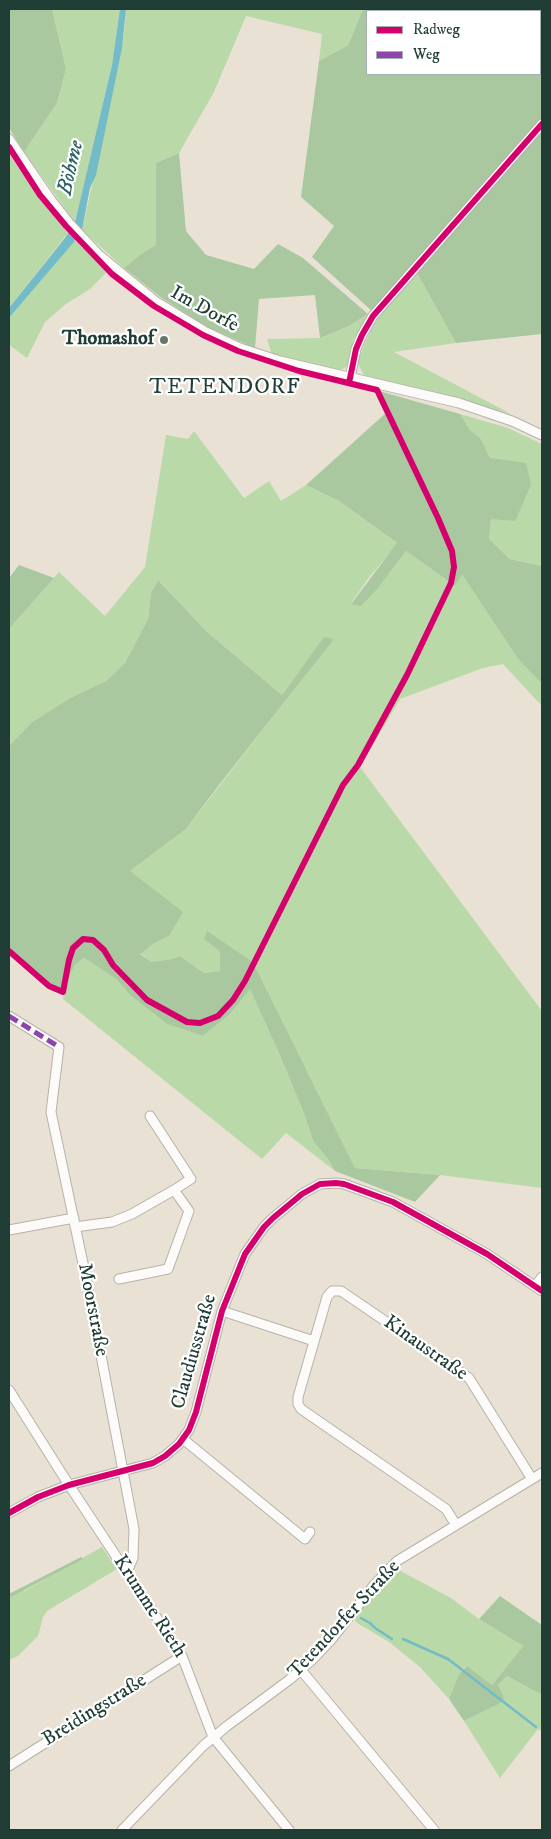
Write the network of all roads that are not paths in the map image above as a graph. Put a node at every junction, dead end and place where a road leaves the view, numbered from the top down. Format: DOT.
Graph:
graph roads {
  1 [pos="542,124"];
  2 [pos="10,142"];
  3 [pos="350,378"];
  4 [pos="542,435"];
  5 [pos="9,1016"];
  6 [pos="150,1116"];
  7 [pos="174,1190"];
  8 [pos="74,1222"];
  9 [pos="9,1230"];
  10 [pos="542,1277"];
  11 [pos="119,1279"];
  12 [pos="539,1288"];
  13 [pos="222,1311"];
  14 [pos="314,1341"];
  15 [pos="9,1390"];
  16 [pos="183,1439"];
  17 [pos="122,1472"];
  18 [pos="542,1473"];
  19 [pos="532,1479"];
  20 [pos="69,1485"];
  21 [pos="9,1513"];
  22 [pos="456,1525"];
  23 [pos="310,1532"];
  24 [pos="127,1572"];
  25 [pos="182,1656"];
  26 [pos="301,1670"];
  27 [pos="213,1737"];
  28 [pos="9,1766"];
  29 [pos="122,1830"];
  30 [pos="289,1830"];
  31 [pos="434,1830"];
  1 -- 3 [label="street"];
  2 -- 3 [label="street, Im Dorfe"];
  3 -- 4 [label="street, Im Dorfe"];
  5 -- 8 [label="street, Moorstraße"];
  6 -- 7 [label="street"];
  7 -- 8 [label="street"];
  7 -- 11 [label="street"];
  8 -- 9 [label="street"];
  8 -- 17 [label="street, Moorstraße"];
  10 -- 12 [label="street"];
  12 -- 13 [label="street, Claudiusstraße"];
  13 -- 14 [label="street"];
  13 -- 16 [label="street, Claudiusstraße"];
  14 -- 19 [label="street, Kinaustraße"];
  14 -- 22 [label="street"];
  15 -- 20 [label="street, Krumme Rieth"];
  16 -- 17 [label="street, Claudiusstraße"];
  16 -- 23 [label="street"];
  17 -- 20 [label="street, Claudiusstraße"];
  17 -- 24 [label="street, Moorstraße"];
  18 -- 19 [label="street, Tetendorfer Straße"];
  19 -- 22 [label="street, Tetendorfer Straße"];
  20 -- 21 [label="street, Claudiusstraße"];
  20 -- 24 [label="street, Krumme Rieth"];
  22 -- 26 [label="street, Tetendorfer Straße"];
  24 -- 25 [label="street, Krumme Rieth"];
  25 -- 27 [label="street, Krumme Rieth"];
  25 -- 28 [label="street, Breidingstraße"];
  26 -- 27 [label="street, Tetendorfer Straße"];
  26 -- 31 [label="street"];
  27 -- 29 [label="street, Tetendorfer Straße"];
  27 -- 30 [label="street, Krumme Rieth"];
}
